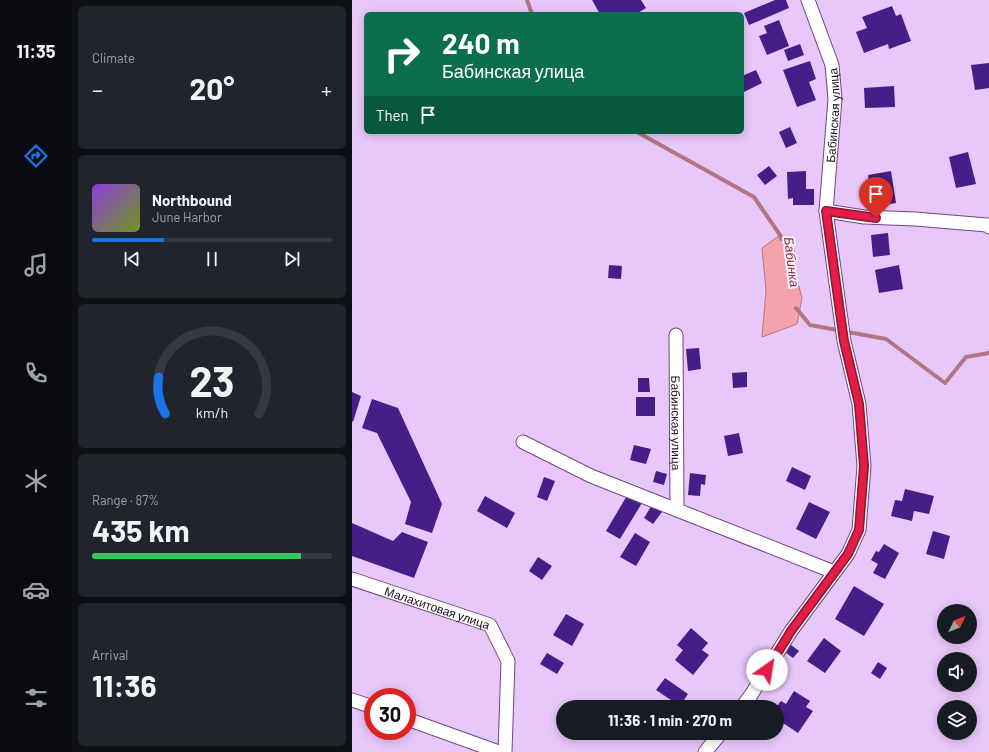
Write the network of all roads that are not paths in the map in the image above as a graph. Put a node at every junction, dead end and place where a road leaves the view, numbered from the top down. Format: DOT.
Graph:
graph roads {
  1 [pos="808,0"];
  2 [pos="826,211"];
  3 [pos="989,226"];
  4 [pos="676,335"];
  5 [pos="523,442"];
  6 [pos="677,510"];
  7 [pos="834,572"];
  8 [pos="352,579"];
  9 [pos="352,700"];
  10 [pos="748,700"];
  11 [pos="364,704"];
  12 [pos="416,722"];
  13 [pos="715,740"];
  14 [pos="499,752"];
  15 [pos="505,752"];
  16 [pos="705,752"];
  1 -- 2 [label="street, Бабинская улица"];
  2 -- 3 [label="street"];
  2 -- 7 [label="street, Бабинская улица"];
  4 -- 6 [label="street, Бабинская улица"];
  5 -- 6 [label="street"];
  6 -- 7 [label="street"];
  7 -- 10 [label="street, Бабинская улица"];
  8 -- 15 [label="street, Малахитовая улица"];
  9 -- 11 [label="street"];
  12 -- 14 [label="street"];
  13 -- 16 [label="street"];
}
